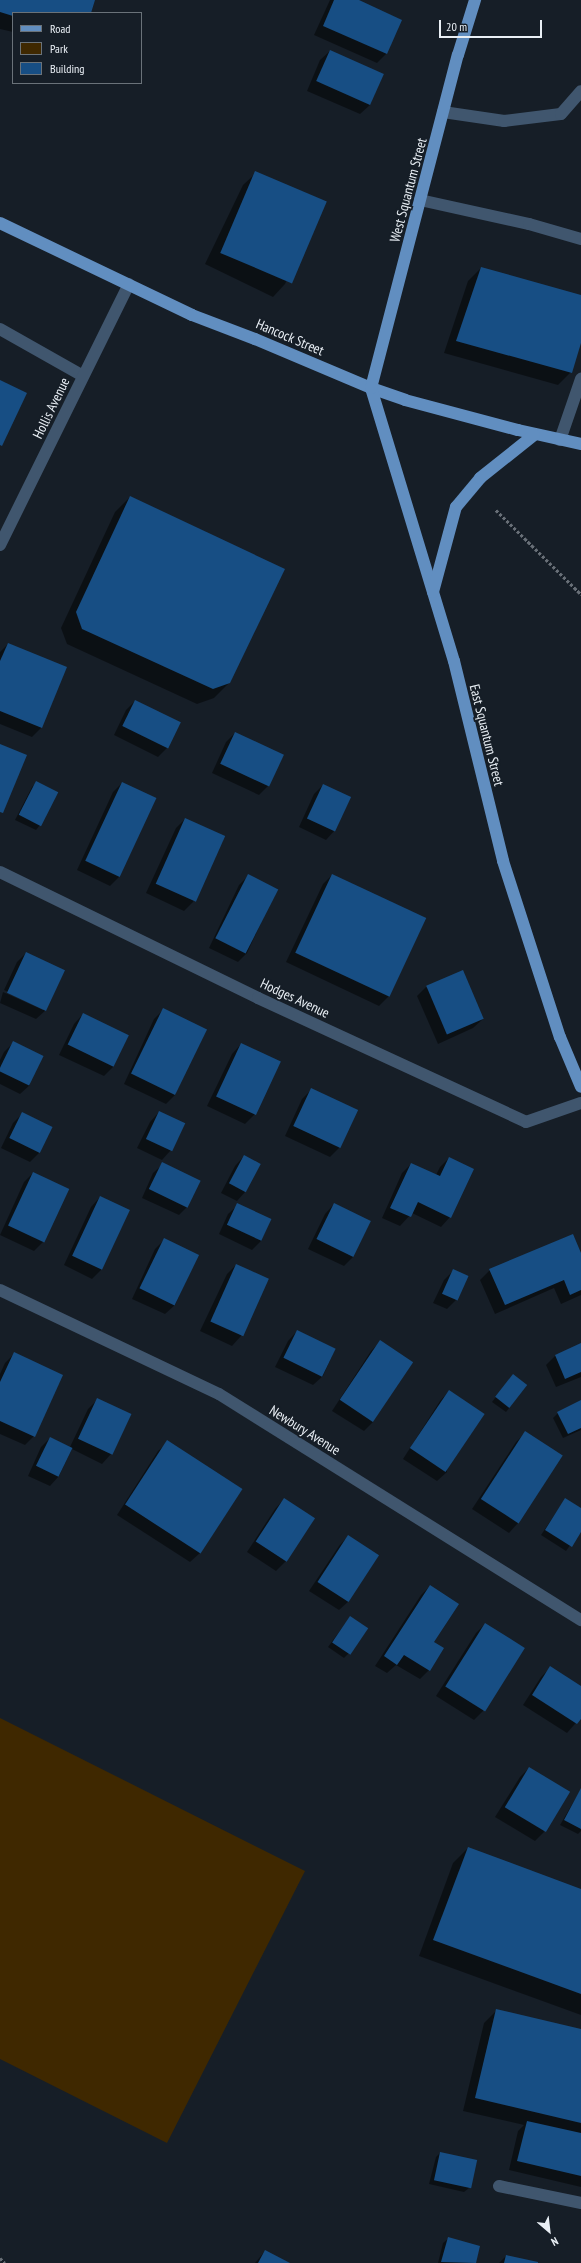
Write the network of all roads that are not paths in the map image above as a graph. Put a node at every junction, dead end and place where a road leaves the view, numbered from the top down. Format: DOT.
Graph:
graph roads {
  1 [pos="475,0"];
  2 [pos="581,91"];
  3 [pos="444,112"];
  4 [pos="420,200"];
  5 [pos="0,224"];
  6 [pos="581,238"];
  7 [pos="128,284"];
  8 [pos="0,329"];
  9 [pos="83,376"];
  10 [pos="581,379"];
  11 [pos="371,388"];
  12 [pos="534,434"];
  13 [pos="560,440"];
  14 [pos="581,444"];
  15 [pos="0,545"];
  16 [pos="433,592"];
  17 [pos="0,872"];
  18 [pos="581,1087"];
  19 [pos="581,1103"];
  20 [pos="0,1290"];
  21 [pos="581,1620"];
  22 [pos="499,2186"];
  23 [pos="581,2203"];
  1 -- 3 [label="main road, West Squantum Street"];
  2 -- 3 [label="street"];
  3 -- 4 [label="main road, West Squantum Street"];
  4 -- 6 [label="street"];
  4 -- 11 [label="main road, West Squantum Street"];
  5 -- 7 [label="main road, Hancock Street"];
  7 -- 9 [label="street, Hollis Avenue"];
  7 -- 11 [label="main road, Hancock Street"];
  8 -- 9 [label="street"];
  9 -- 15 [label="street, Hollis Avenue"];
  10 -- 13 [label="street"];
  11 -- 12 [label="main road, Hancock Street"];
  11 -- 16 [label="main road, East Squantum Street"];
  12 -- 13 [label="main road, Hancock Street"];
  12 -- 16 [label="main road"];
  13 -- 14 [label="main road, Hancock Street"];
  16 -- 18 [label="main road, East Squantum Street"];
  17 -- 19 [label="street, Hodges Avenue"];
  20 -- 21 [label="street, Newbury Avenue"];
  22 -- 23 [label="street"];
}
